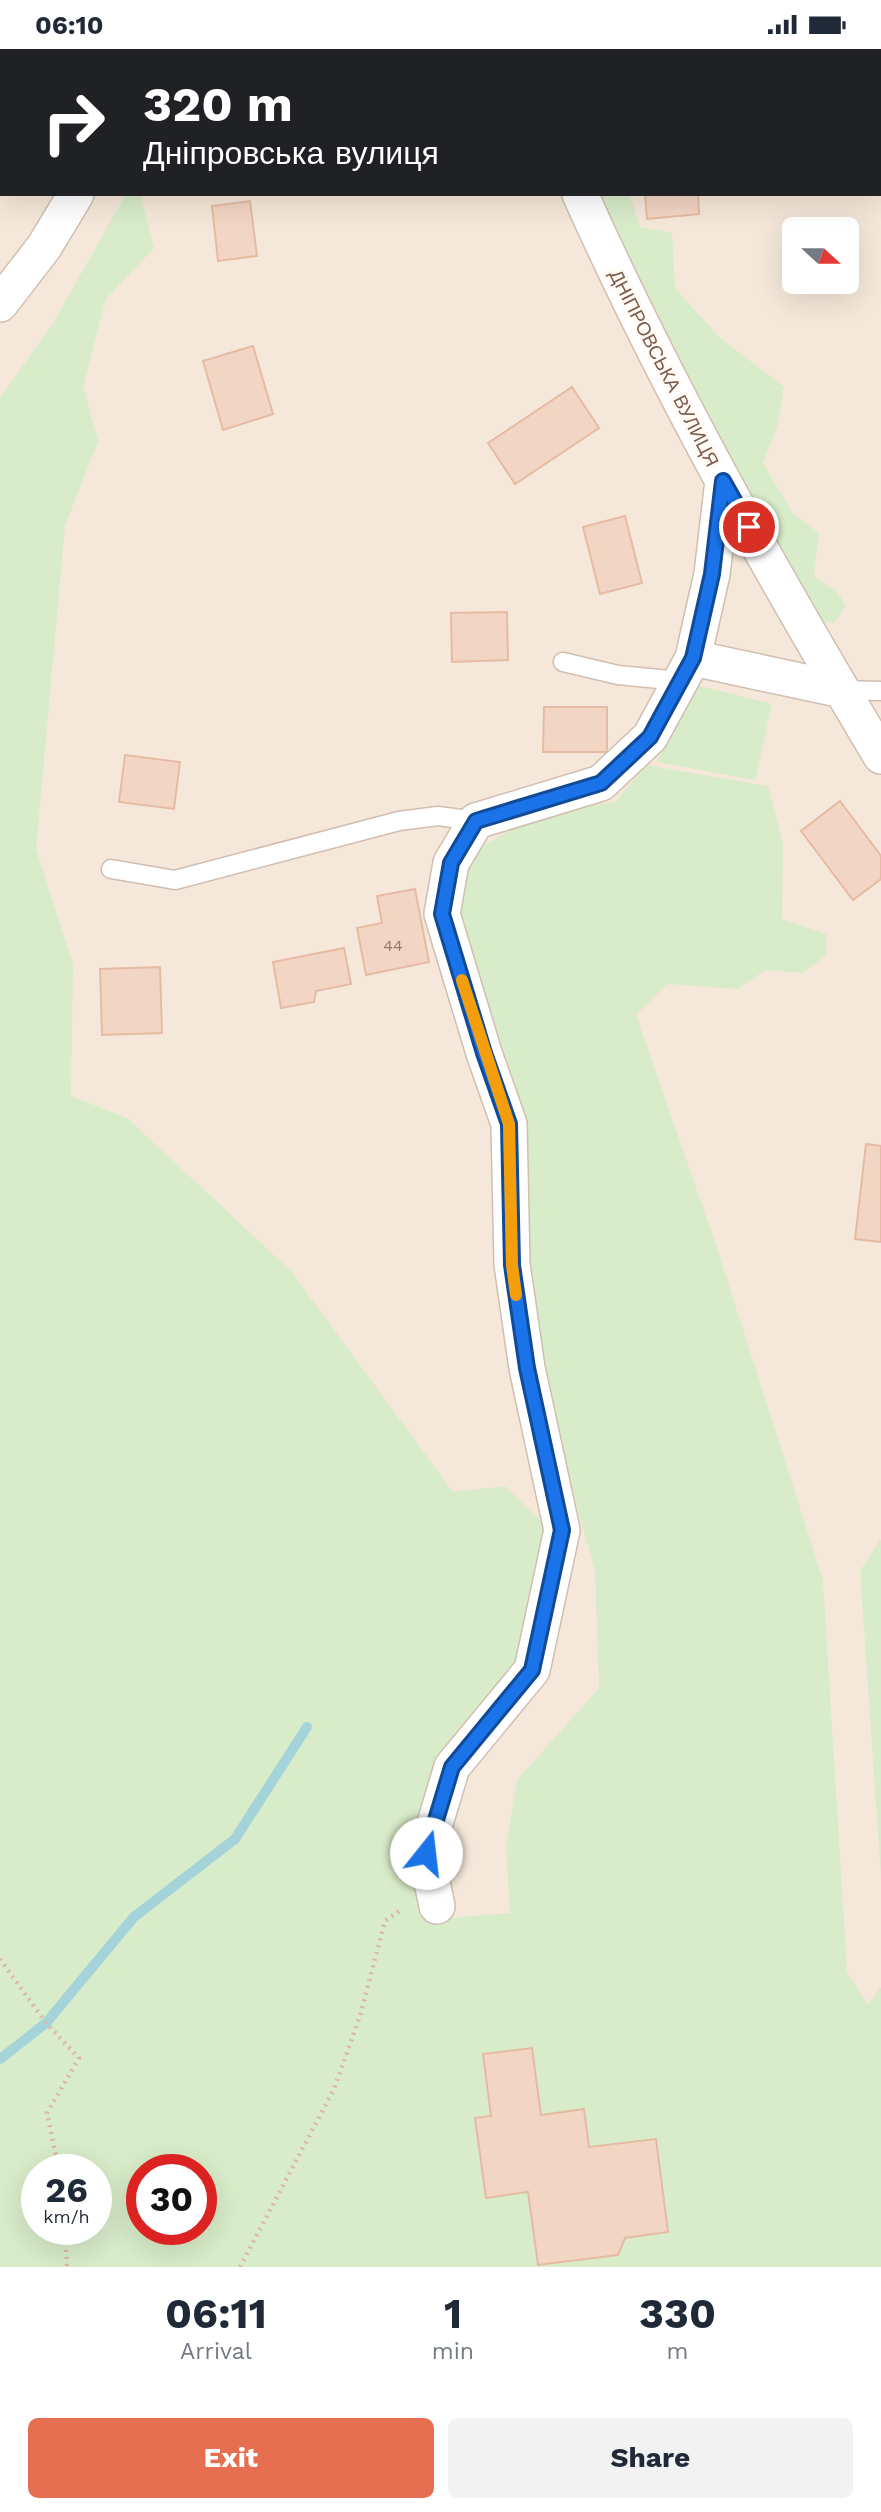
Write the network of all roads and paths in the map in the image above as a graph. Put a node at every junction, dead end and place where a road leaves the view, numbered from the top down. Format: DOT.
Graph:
graph roads {
  1 [pos="75,196"];
  2 [pos="581,196"];
  3 [pos="0,304"];
  4 [pos="723,481"];
  5 [pos="564,662"];
  6 [pos="687,670"];
  7 [pos="842,690"];
  8 [pos="881,691"];
  9 [pos="881,756"];
  10 [pos="476,821"];
  11 [pos="111,869"];
  12 [pos="435,1897"];
  13 [pos="0,1959"];
  14 [pos="56,2154"];
  15 [pos="65,2245"];
  16 [pos="66,2267"];
  17 [pos="240,2267"];
  1 -- 3 [label="street"];
  2 -- 4 [label="street, ДНІПРОВСЬКА ВУЛИЦЯ"];
  4 -- 6 [label="street"];
  4 -- 7 [label="street, ДНІПРОВСЬКА ВУЛИЦЯ"];
  5 -- 6 [label="lane"];
  6 -- 7 [label="street"];
  6 -- 10 [label="street"];
  7 -- 8 [label="lane"];
  7 -- 9 [label="street, ДНІПРОВСЬКА ВУЛИЦЯ"];
  10 -- 11 [label="lane"];
  10 -- 12 [label="street"];
  12 -- 17 [label="path"];
  13 -- 14 [label="path"];
  15 -- 16 [label="path"];
}
